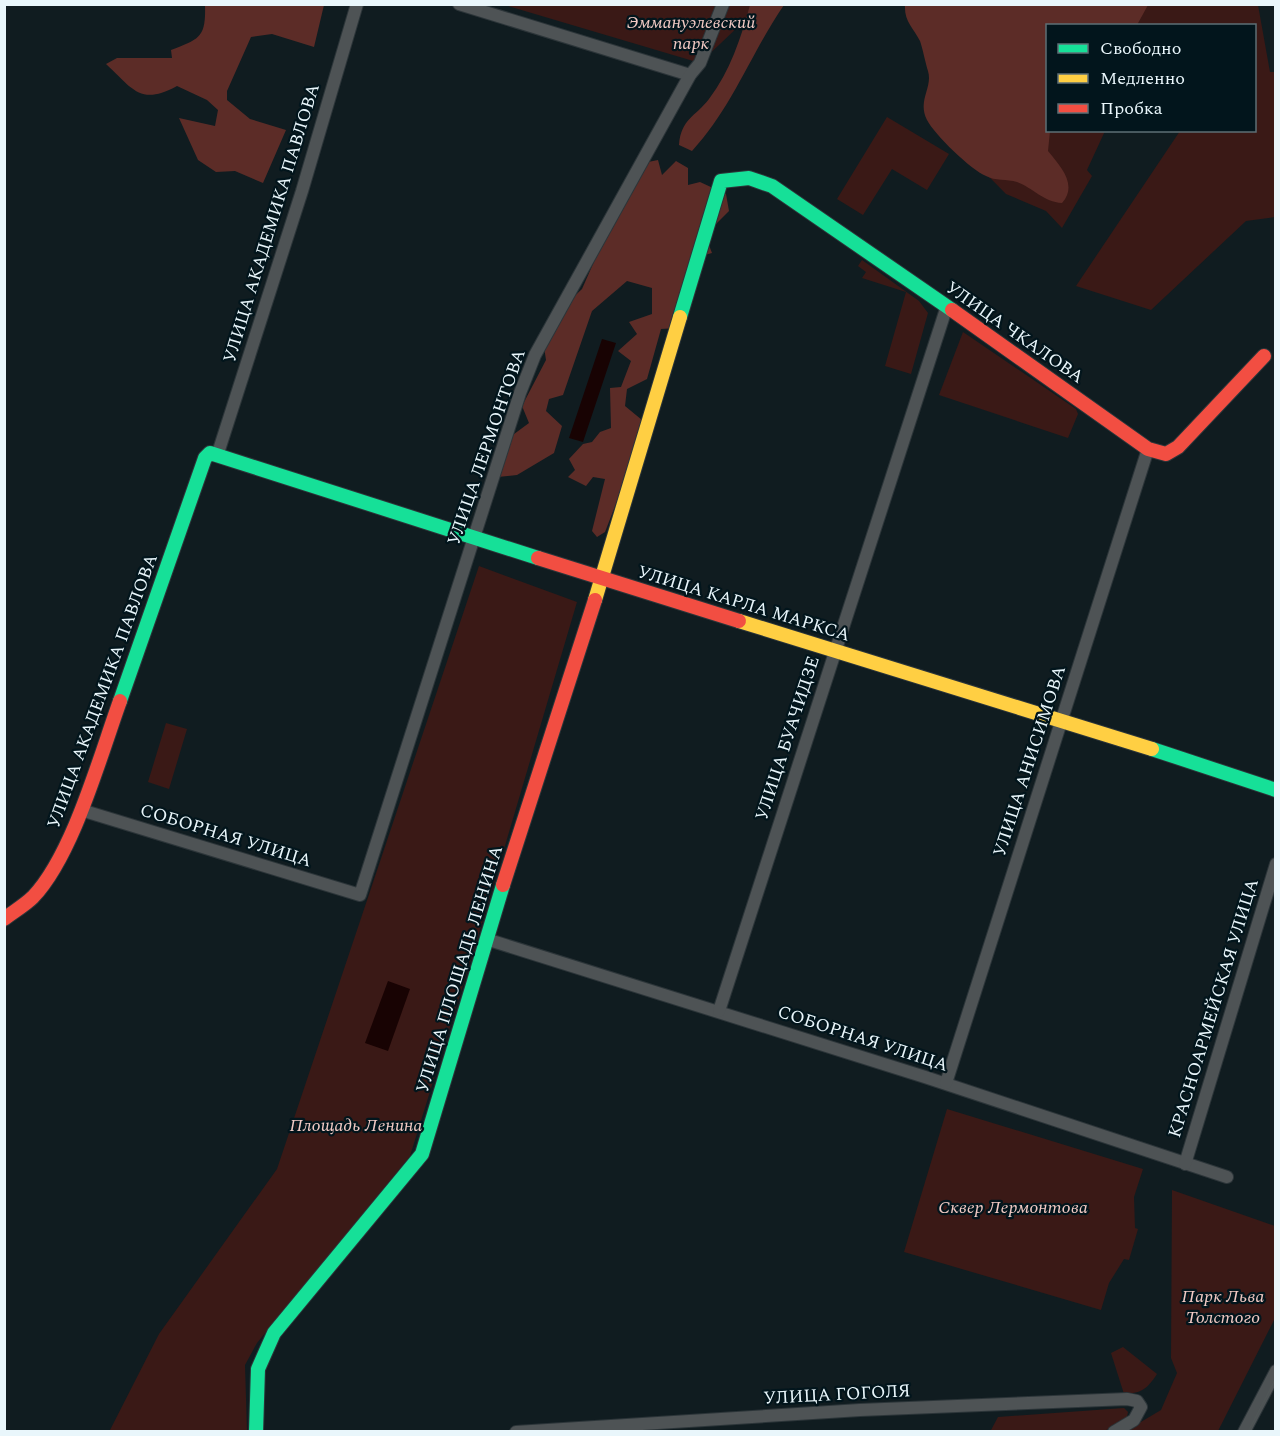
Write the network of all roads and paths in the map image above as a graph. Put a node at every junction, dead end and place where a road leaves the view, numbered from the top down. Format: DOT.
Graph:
graph roads {
  1 [pos="357,4"];
  2 [pos="459,4"];
  3 [pos="723,4"];
  4 [pos="690,75"];
  5 [pos="947,306"];
  6 [pos="1264,356"];
  7 [pos="1148,449"];
  8 [pos="212,455"];
  9 [pos="474,538"];
  10 [pos="600,578"];
  11 [pos="835,649"];
  12 [pos="1061,720"];
  13 [pos="1275,790"];
  14 [pos="81,810"];
  15 [pos="1275,864"];
  16 [pos="360,895"];
  17 [pos="4,919"];
  18 [pos="486,939"];
  19 [pos="719,1011"];
  20 [pos="946,1083"];
  21 [pos="1185,1164"];
  22 [pos="1227,1177"];
  23 [pos="1275,1371"];
  24 [pos="256,1431"];
  25 [pos="516,1431"];
  26 [pos="1114,1431"];
  27 [pos="1244,1431"];
  1 -- 8 [label="street, УЛИЦА АКАДЕМИКА ПАВЛОВА"];
  2 -- 4 [label="street"];
  3 -- 4 [label="street, УЛИЦА ЛЕРМОНТОВА"];
  4 -- 9 [label="street, УЛИЦА ЛЕРМОНТОВА"];
  5 -- 7 [label="street, УЛИЦА ЧКАЛОВА"];
  5 -- 10 [label="street, УЛИЦА ЧКАЛОВА"];
  5 -- 11 [label="street, УЛИЦА БУАЧИДЗЕ"];
  6 -- 7 [label="street"];
  7 -- 12 [label="street, УЛИЦА АНИСИМОВА"];
  8 -- 9 [label="street, УЛИЦА КАРЛА МАРКСА"];
  8 -- 14 [label="street, УЛИЦА АКАДЕМИКА ПАВЛОВА"];
  9 -- 10 [label="street, УЛИЦА КАРЛА МАРКСА"];
  9 -- 16 [label="street, УЛИЦА ЛЕРМОНТОВА"];
  10 -- 11 [label="street, УЛИЦА КАРЛА МАРКСА"];
  10 -- 18 [label="street, УЛИЦА ПЛОЩАДЬ ЛЕНИНА"];
  11 -- 12 [label="street, УЛИЦА КАРЛА МАРКСА"];
  11 -- 19 [label="street, УЛИЦА БУАЧИДЗЕ"];
  12 -- 13 [label="street, УЛИЦА КАРЛА МАРКСА"];
  12 -- 20 [label="street, УЛИЦА АНИСИМОВА"];
  14 -- 16 [label="street, СОБОРНАЯ УЛИЦА"];
  14 -- 17 [label="street, УЛИЦА АКАДЕМИКА ПАВЛОВА"];
  15 -- 21 [label="street, КРАСНОАРМЕЙСКАЯ УЛИЦА"];
  18 -- 19 [label="street, СОБОРНАЯ УЛИЦА"];
  18 -- 24 [label="street, УЛИЦА ПЛОЩАДЬ ЛЕНИНА"];
  19 -- 20 [label="street, СОБОРНАЯ УЛИЦА"];
  20 -- 21 [label="street, СОБОРНАЯ УЛИЦА"];
  21 -- 22 [label="street, СОБОРНАЯ УЛИЦА"];
  23 -- 27 [label="street"];
  25 -- 26 [label="street, УЛИЦА ГОГОЛЯ"];
}
